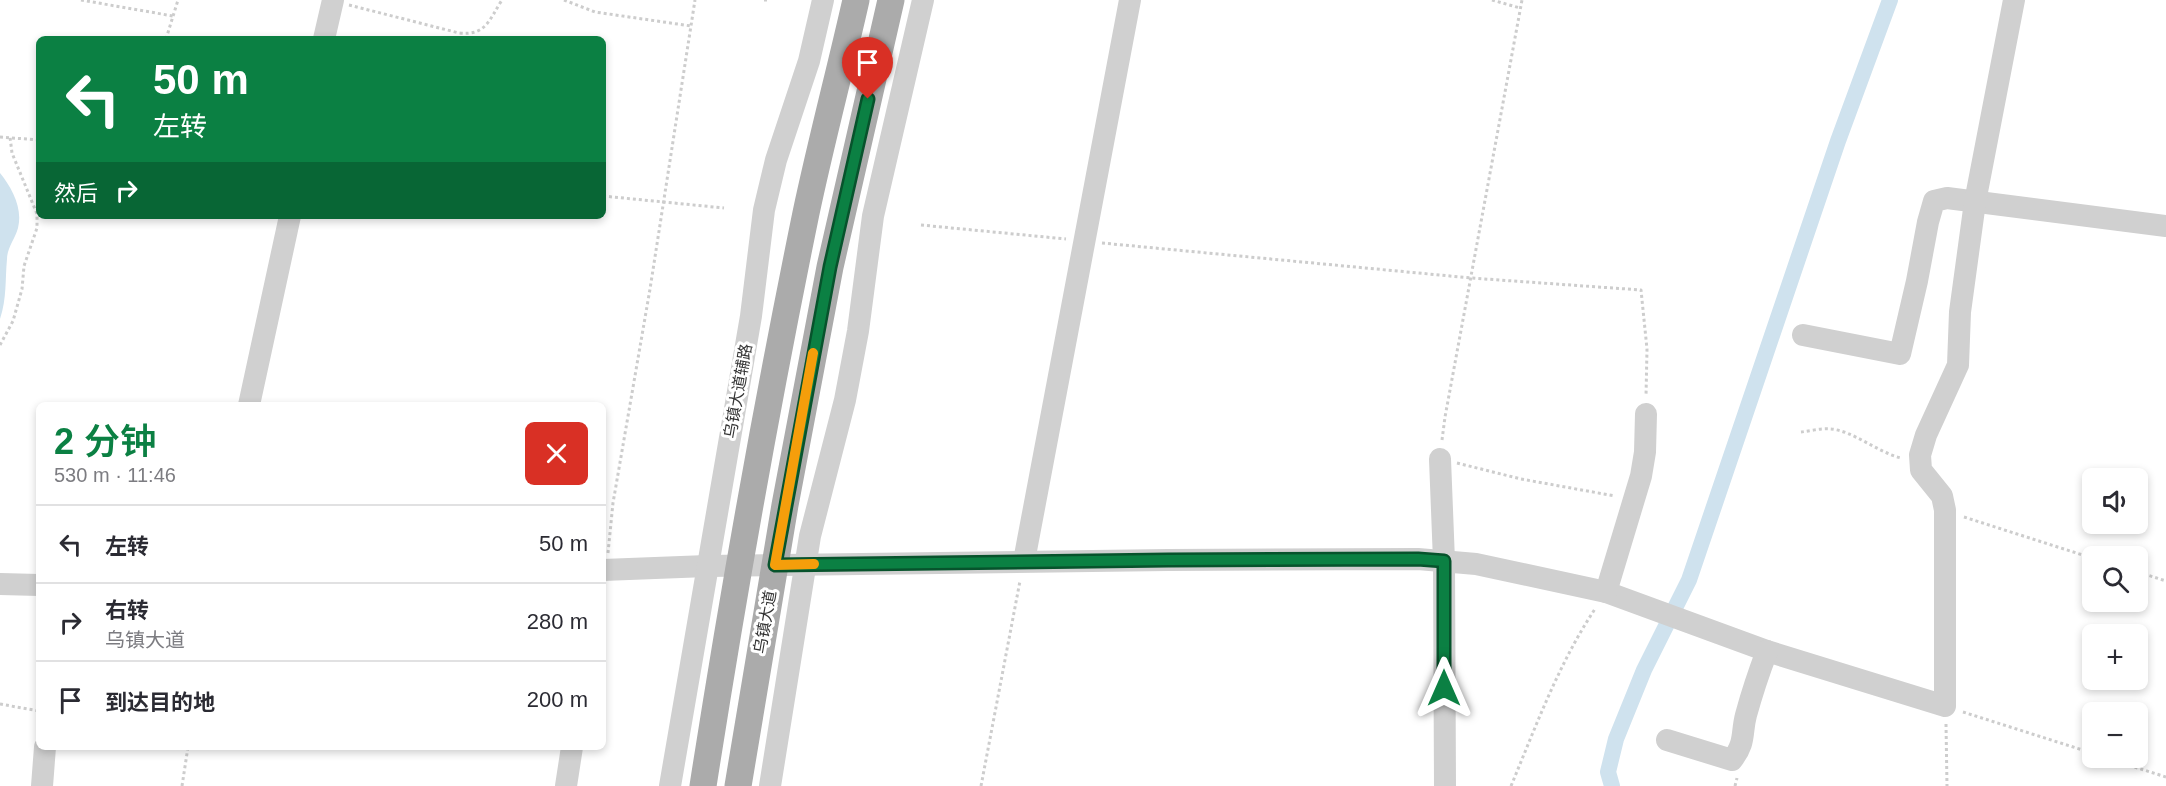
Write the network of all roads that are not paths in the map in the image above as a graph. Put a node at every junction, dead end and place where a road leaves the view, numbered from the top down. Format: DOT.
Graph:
graph roads {
  1 [pos="823,0"];
  2 [pos="856,0"];
  3 [pos="891,0"];
  4 [pos="923,0"];
  5 [pos="1130,0"];
  6 [pos="2014,0"];
  7 [pos="333,1"];
  8 [pos="325,36"];
  9 [pos="1975,202"];
  10 [pos="289,219"];
  11 [pos="2166,226"];
  12 [pos="1803,335"];
  13 [pos="250,402"];
  14 [pos="1646,414"];
  15 [pos="1440,459"];
  16 [pos="1024,561"];
  17 [pos="1444,561"];
  18 [pos="804,564"];
  19 [pos="775,565"];
  20 [pos="707,566"];
  21 [pos="739,566"];
  22 [pos="606,570"];
  23 [pos="0,584"];
  24 [pos="36,585"];
  25 [pos="1606,592"];
  26 [pos="1767,651"];
  27 [pos="1667,740"];
  28 [pos="45,750"];
  29 [pos="572,750"];
  30 [pos="42,786"];
  31 [pos="566,786"];
  32 [pos="670,786"];
  33 [pos="703,786"];
  34 [pos="738,786"];
  35 [pos="770,786"];
  36 [pos="1445,786"];
  1 -- 20 [label="street, 乌镇大道辅路"];
  2 -- 21 [label="main road"];
  3 -- 19 [label="main road, 乌镇大道"];
  4 -- 18 [label="street"];
  5 -- 16 [label="street"];
  6 -- 9 [label="street"];
  7 -- 8 [label="street"];
  9 -- 11 [label="street"];
  9 -- 12 [label="street"];
  9 -- 26 [label="street"];
  10 -- 13 [label="street"];
  14 -- 25 [label="street"];
  15 -- 17 [label="street"];
  16 -- 17 [label="street"];
  16 -- 18 [label="street"];
  17 -- 25 [label="street"];
  17 -- 36 [label="street"];
  18 -- 19 [label="street"];
  18 -- 35 [label="street"];
  19 -- 21 [label="street"];
  19 -- 34 [label="main road, 乌镇大道"];
  20 -- 21 [label="street"];
  20 -- 22 [label="street"];
  20 -- 32 [label="street, 乌镇大道辅路"];
  21 -- 33 [label="main road"];
  23 -- 24 [label="street"];
  25 -- 26 [label="street"];
  26 -- 27 [label="street"];
  28 -- 30 [label="street"];
  29 -- 31 [label="street"];
}
